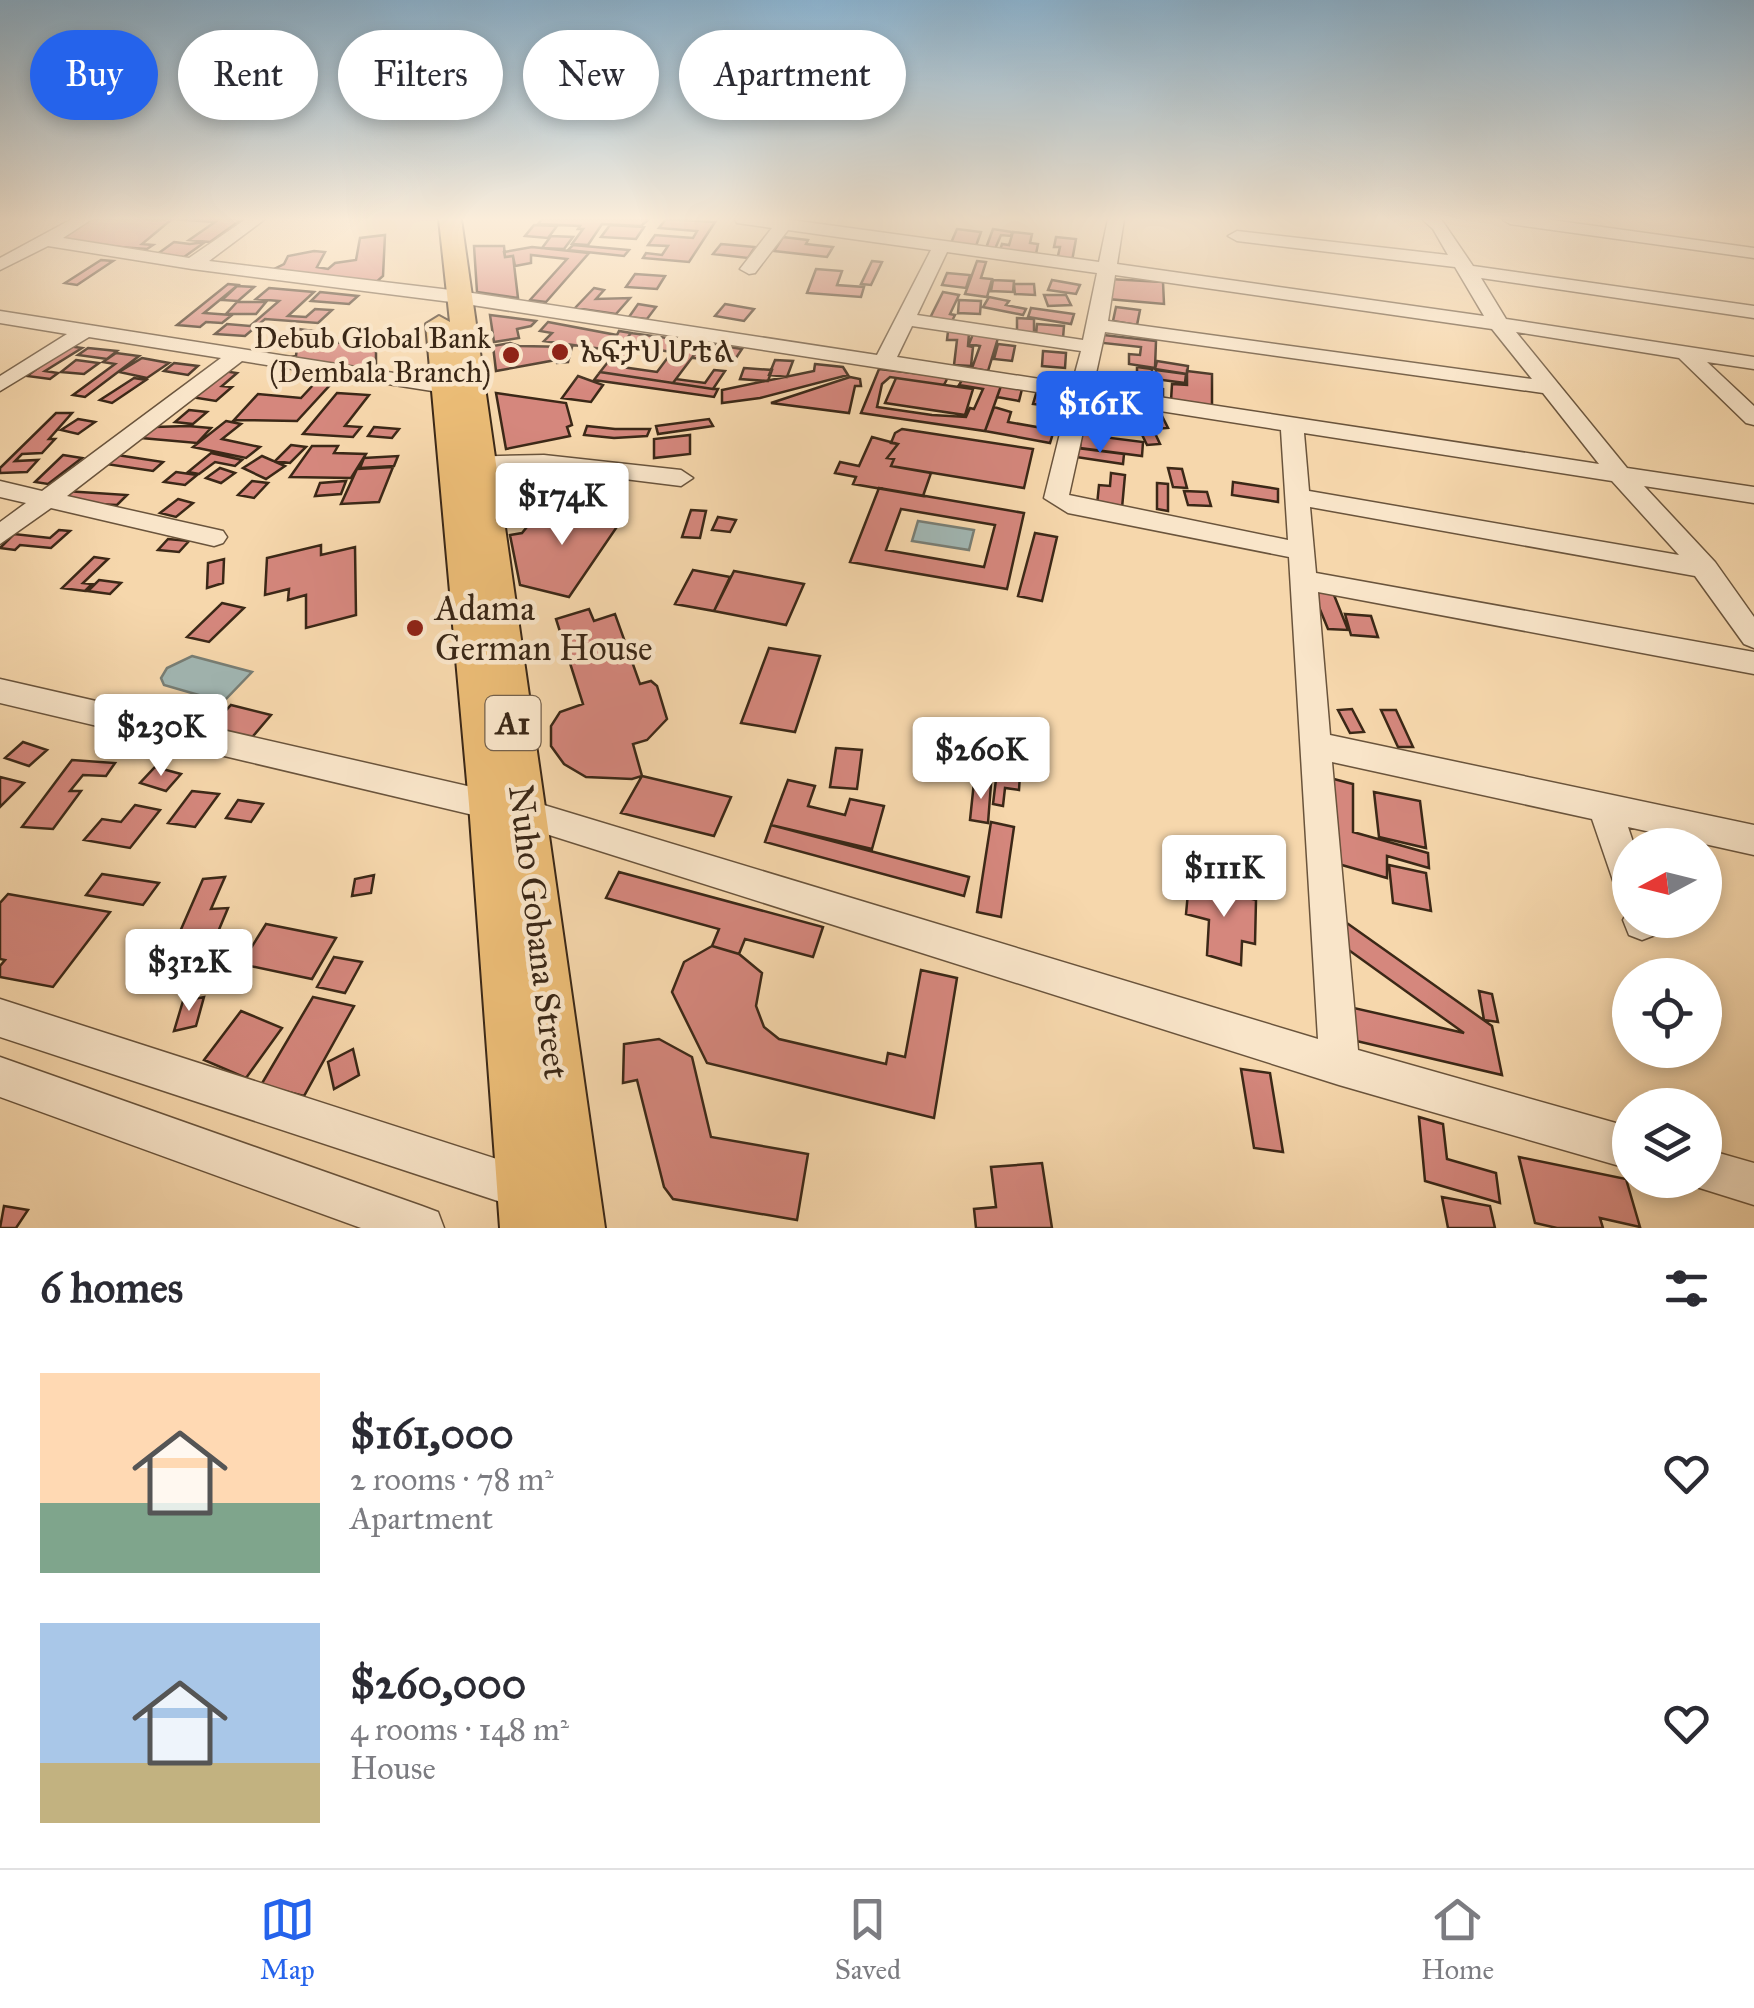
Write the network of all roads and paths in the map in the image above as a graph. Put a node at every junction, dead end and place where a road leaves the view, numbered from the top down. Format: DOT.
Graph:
graph roads {
  1 [pos="290,276"];
  2 [pos="443,276"];
  3 [pos="449,276"];
  4 [pos="927,276"];
  5 [pos="1103,276"];
  6 [pos="1161,276"];
  7 [pos="1471,276"];
  8 [pos="1525,276"];
  9 [pos="448,296"];
  10 [pos="1754,312"];
  11 [pos="0,317"];
  12 [pos="905,320"];
  13 [pos="1500,326"];
  14 [pos="85,330"];
  15 [pos="1095,336"];
  16 [pos="1686,353"];
  17 [pos="238,354"];
  18 [pos="884,362"];
  19 [pos="1754,363"];
  20 [pos="0,386"];
  21 [pos="445,386"];
  22 [pos="1551,388"];
  23 [pos="1082,392"];
  24 [pos="1754,418"];
  25 [pos="1292,424"];
  26 [pos="467,463"];
  27 [pos="1621,476"];
  28 [pos="681,478"];
  29 [pos="0,489"];
  30 [pos="1754,495"];
  31 [pos="1297,497"];
  32 [pos="48,499"];
  33 [pos="0,534"];
  34 [pos="214,537"];
  35 [pos="1302,565"];
  36 [pos="1706,569"];
  37 [pos="1753,633"];
  38 [pos="1754,663"];
  39 [pos="0,691"];
  40 [pos="1316,745"];
  41 [pos="1604,804"];
  42 [pos="507,808"];
  43 [pos="1612,829"];
  44 [pos="1754,840"];
  45 [pos="0,1018"];
  46 [pos="1339,1065"];
  47 [pos="0,1077"];
  48 [pos="1612,1143"];
  49 [pos="1722,1175"];
  50 [pos="1754,1184"];
  51 [pos="526,1208"];
  52 [pos="585,1220"];
  53 [pos="422,1228"];
  1 -- 9 [label="street"];
  2 -- 9 [label="main road, Nuho Gobana Street / A1"];
  3 -- 9 [label="main road, Nuho Gobana Street / A1"];
  4 -- 12 [label="street"];
  5 -- 15 [label="street"];
  6 -- 13 [label="street"];
  7 -- 13 [label="street"];
  8 -- 10 [label="street"];
  9 -- 18 [label="street"];
  9 -- 21 [label="main road, Nuho Gobana Street / A1"];
  9 -- 26 [label="main road, Nuho Gobana Street / A1"];
  11 -- 14 [label="street"];
  12 -- 15 [label="street"];
  12 -- 18 [label="street"];
  13 -- 16 [label="street"];
  13 -- 22 [label="street"];
  14 -- 17 [label="street"];
  14 -- 20 [label="street"];
  15 -- 22 [label="street"];
  15 -- 23 [label="street"];
  16 -- 19 [label="street"];
  16 -- 24 [label="street"];
  17 -- 21 [label="street"];
  17 -- 32 [label="street"];
  18 -- 23 [label="street"];
  21 -- 26 [label="main road, Nuho Gobana Street / A1"];
  22 -- 27 [label="street"];
  23 -- 25 [label="street"];
  23 -- 35 [label="street"];
  25 -- 27 [label="street"];
  25 -- 31 [label="street"];
  26 -- 28 [label="street"];
  26 -- 42 [label="main road, Nuho Gobana Street / A1"];
  27 -- 30 [label="street"];
  27 -- 36 [label="street"];
  29 -- 32 [label="street"];
  31 -- 35 [label="street"];
  31 -- 36 [label="street"];
  32 -- 33 [label="street"];
  32 -- 34 [label="street"];
  35 -- 38 [label="street"];
  35 -- 40 [label="street"];
  36 -- 37 [label="street"];
  39 -- 42 [label="street"];
  40 -- 41 [label="street"];
  40 -- 46 [label="street"];
  41 -- 43 [label="street"];
  41 -- 44 [label="street"];
  42 -- 46 [label="street"];
  42 -- 51 [label="main road, Nuho Gobana Street / A1"];
  42 -- 52 [label="main road, Nuho Gobana Street / A1"];
  45 -- 51 [label="street"];
  46 -- 48 [label="street"];
  47 -- 53 [label="street"];
  49 -- 50 [label="street"];
  51 -- 52 [label="street"];
}
